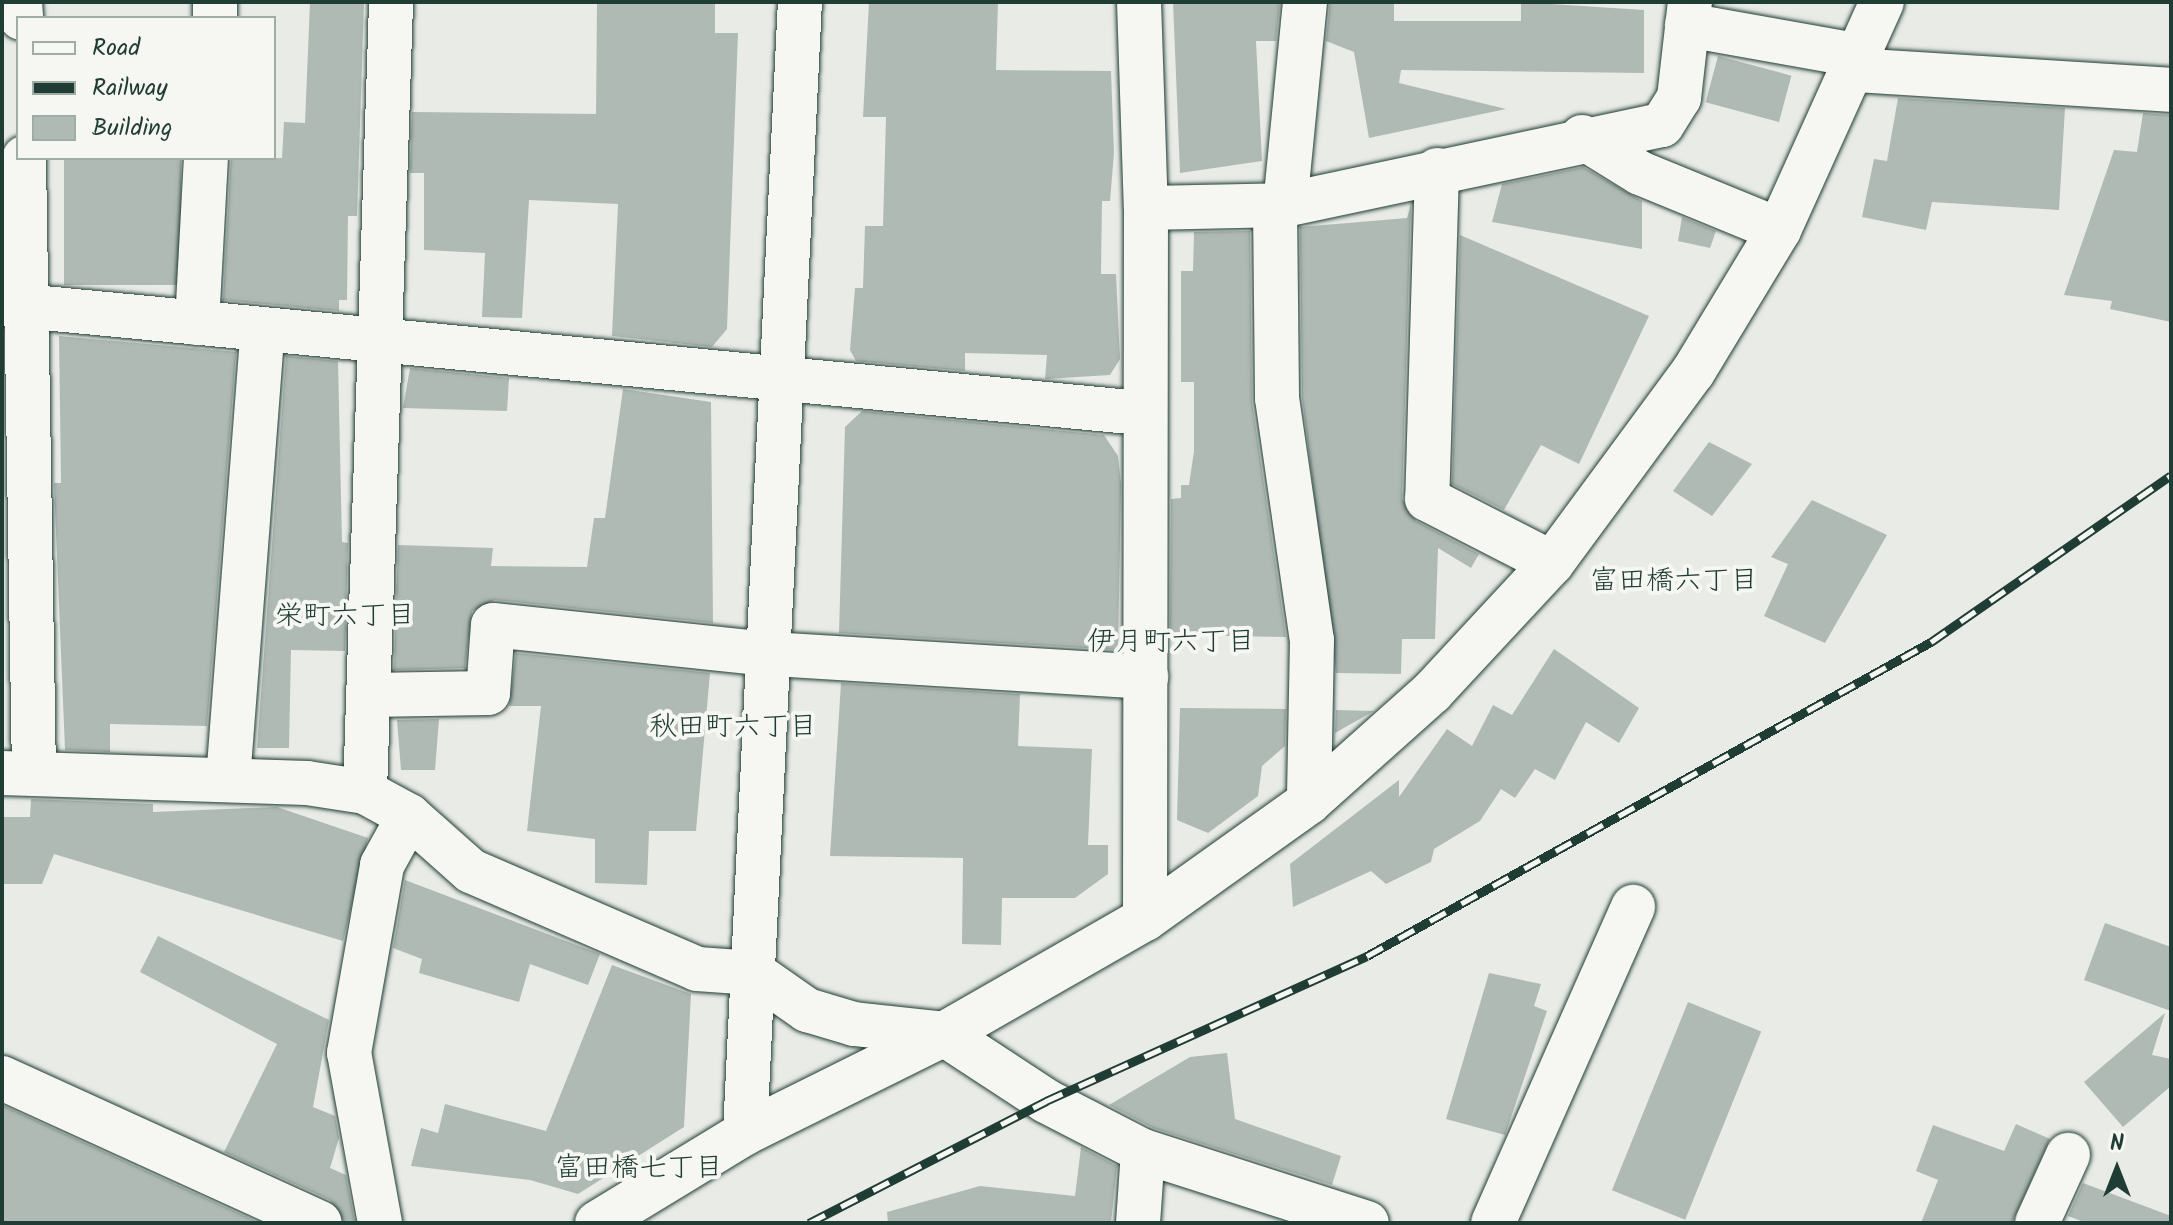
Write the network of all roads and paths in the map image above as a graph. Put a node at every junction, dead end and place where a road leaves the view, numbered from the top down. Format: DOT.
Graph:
graph roads {
  1 [pos="391,2"];
  2 [pos="800,2"];
  3 [pos="1139,2"];
  4 [pos="1305,2"];
  5 [pos="1882,2"];
  6 [pos="1688,13"];
  7 [pos="1858,63"];
  8 [pos="2171,90"];
  9 [pos="1582,137"];
  10 [pos="24,160"];
  11 [pos="206,160"];
  12 [pos="1437,170"];
  13 [pos="1280,205"];
  14 [pos="1146,208"];
  15 [pos="1779,230"];
  16 [pos="14,305"];
  17 [pos="197,323"];
  18 [pos="263,330"];
  19 [pos="381,341"];
  20 [pos="782,383"];
  21 [pos="1141,413"];
  22 [pos="1552,563"];
  23 [pos="16,616"];
  24 [pos="771,654"];
  25 [pos="1146,677"];
  26 [pos="369,695"];
  27 [pos="18,773"];
  28 [pos="228,780"];
  29 [pos="365,792"];
  30 [pos="1309,802"];
  31 [pos="409,816"];
  32 [pos="1633,907"];
  33 [pos="1145,919"];
  34 [pos="754,973"];
  35 [pos="944,1034"];
  36 [pos="2,1078"];
  37 [pos="745,1133"];
  38 [pos="1143,1151"];
  39 [pos="2068,1155"];
  40 [pos="320,1223"];
  41 [pos="380,1223"];
  42 [pos="597,1223"];
  43 [pos="1138,1223"];
  44 [pos="1367,1223"];
  45 [pos="1493,1223"];
  46 [pos="2037,1223"];
  1 -- 19 [label="street"];
  2 -- 20 [label="street"];
  3 -- 14 [label="street"];
  4 -- 13 [label="street"];
  5 -- 7 [label="street"];
  6 -- 7 [label="street"];
  6 -- 9 [label="street"];
  7 -- 8 [label="street"];
  7 -- 15 [label="street"];
  9 -- 12 [label="street"];
  9 -- 15 [label="street"];
  10 -- 16 [label="street"];
  11 -- 17 [label="street"];
  12 -- 13 [label="street"];
  12 -- 22 [label="street"];
  13 -- 14 [label="street"];
  13 -- 30 [label="street"];
  14 -- 21 [label="street"];
  15 -- 22 [label="street"];
  16 -- 17 [label="street"];
  16 -- 23 [label="street"];
  17 -- 18 [label="street"];
  18 -- 19 [label="street"];
  18 -- 28 [label="street"];
  19 -- 20 [label="street"];
  19 -- 26 [label="street"];
  20 -- 21 [label="street"];
  20 -- 24 [label="street"];
  21 -- 25 [label="street"];
  22 -- 30 [label="street"];
  23 -- 27 [label="street"];
  24 -- 25 [label="street"];
  24 -- 26 [label="street"];
  24 -- 34 [label="street"];
  25 -- 33 [label="street"];
  26 -- 29 [label="street"];
  27 -- 28 [label="street"];
  28 -- 29 [label="street"];
  29 -- 31 [label="street"];
  30 -- 33 [label="street"];
  31 -- 34 [label="street"];
  31 -- 41 [label="street"];
  32 -- 45 [label="street"];
  33 -- 35 [label="street"];
  34 -- 35 [label="street"];
  34 -- 37 [label="street"];
  35 -- 37 [label="street"];
  35 -- 38 [label="street"];
  36 -- 40 [label="street"];
  37 -- 42 [label="street"];
  38 -- 43 [label="street"];
  38 -- 44 [label="street"];
  39 -- 46 [label="street"];
}
